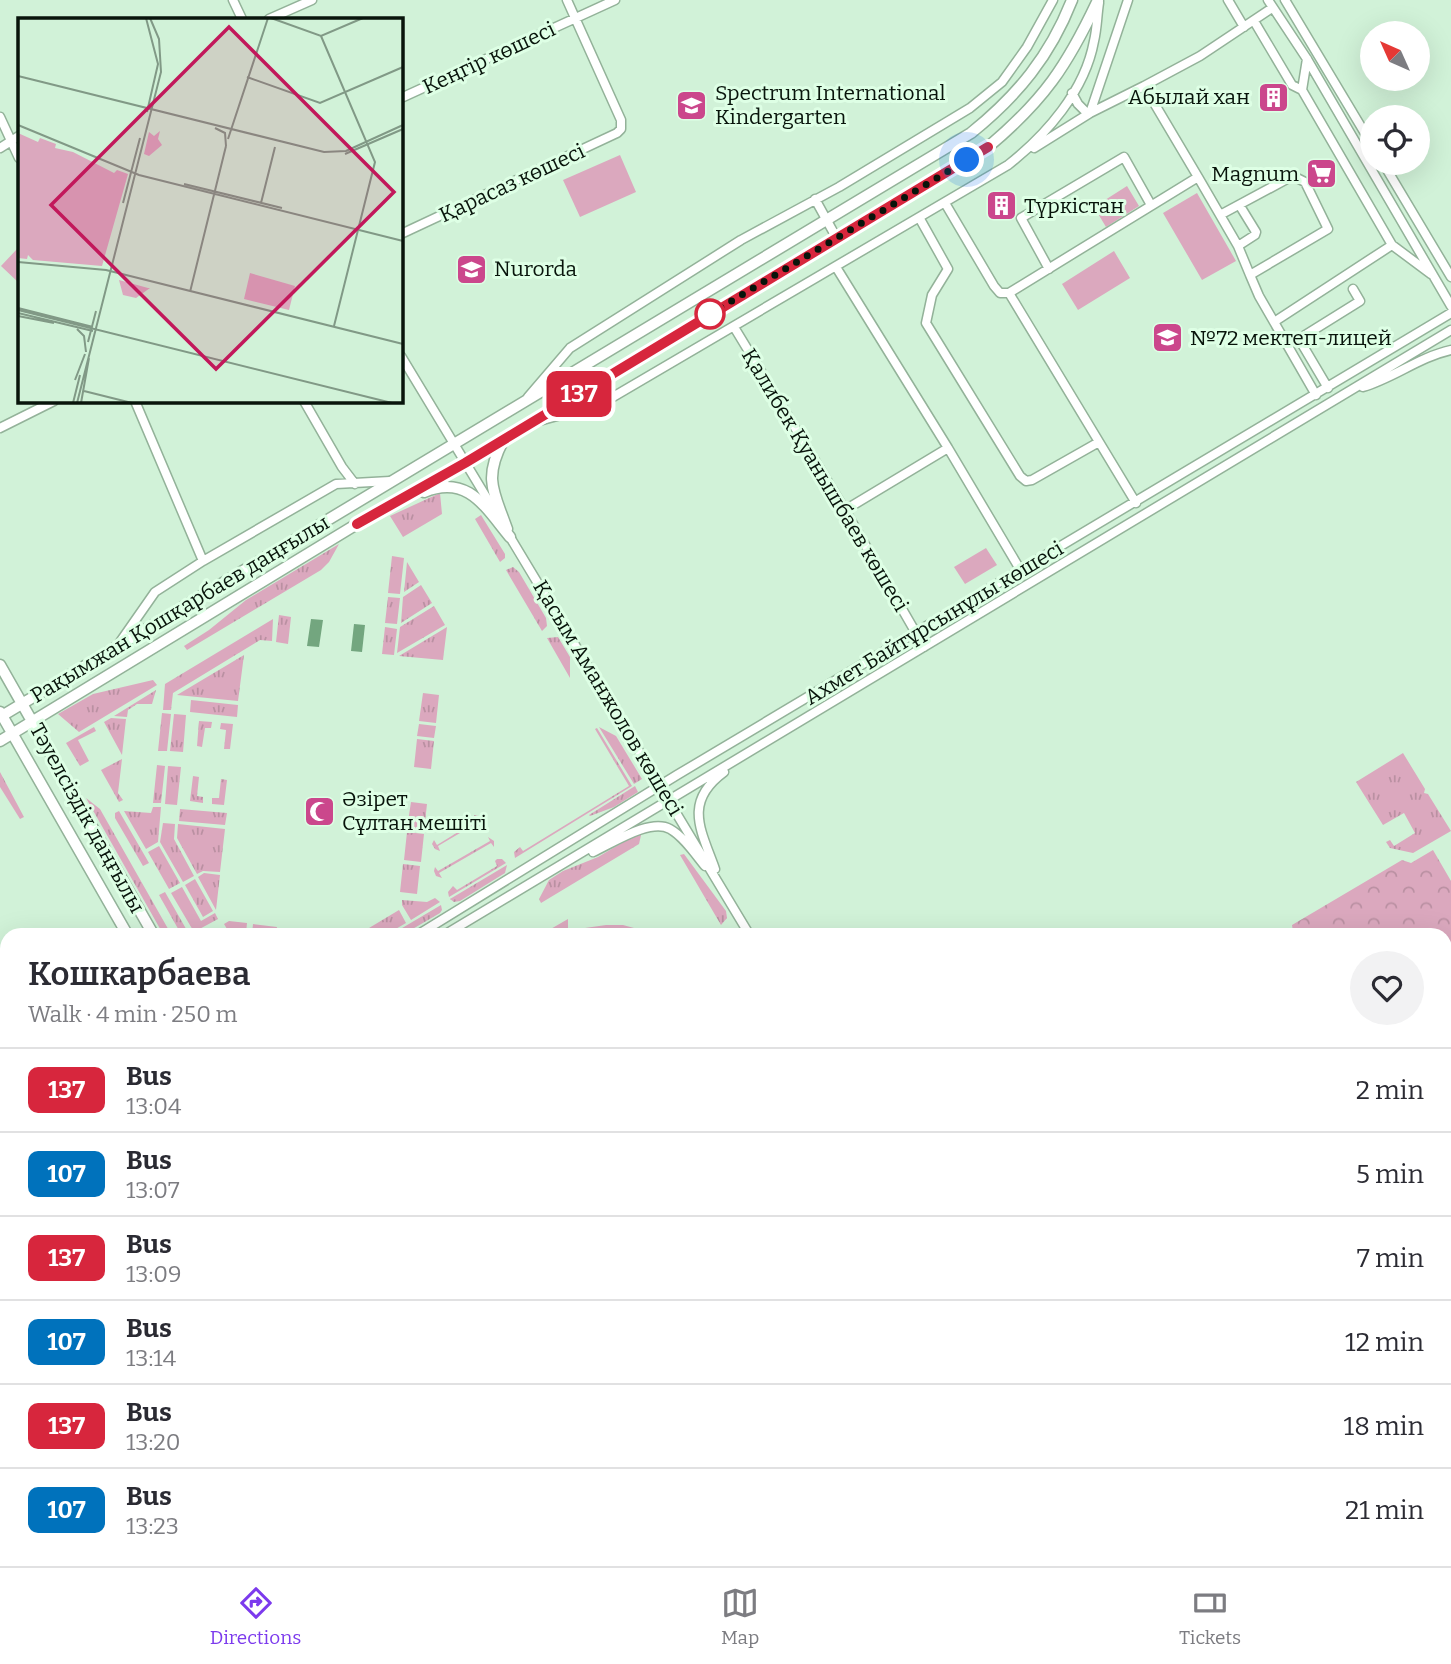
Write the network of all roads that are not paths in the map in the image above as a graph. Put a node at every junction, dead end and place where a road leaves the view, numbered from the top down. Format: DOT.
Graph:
graph roads {
  1 [pos="233,0"];
  2 [pos="312,0"];
  3 [pos="566,0"];
  4 [pos="615,0"];
  5 [pos="1053,0"];
  6 [pos="1072,0"];
  7 [pos="1098,0"];
  8 [pos="1128,0"];
  9 [pos="1228,0"];
  10 [pos="1285,0"];
  11 [pos="1270,4"];
  12 [pos="242,18"];
  13 [pos="271,18"];
  14 [pos="574,19"];
  15 [pos="1254,21"];
  16 [pos="1244,27"];
  17 [pos="1307,59"];
  18 [pos="1144,86"];
  19 [pos="1302,90"];
  20 [pos="1072,93"];
  21 [pos="402,99"];
  22 [pos="1089,113"];
  23 [pos="0,117"];
  24 [pos="1360,125"];
  25 [pos="15,138"];
  26 [pos="0,148"];
  27 [pos="1011,163"];
  28 [pos="1389,175"];
  29 [pos="1198,177"];
  30 [pos="815,199"];
  31 [pos="945,203"];
  32 [pos="1151,205"];
  33 [pos="1240,206"];
  34 [pos="1220,215"];
  35 [pos="826,219"];
  36 [pos="920,219"];
  37 [pos="402,234"];
  38 [pos="836,237"];
  39 [pos="1392,245"];
  40 [pos="1238,246"];
  41 [pos="836,267"];
  42 [pos="1049,268"];
  43 [pos="1250,275"];
  44 [pos="1435,276"];
  45 [pos="1451,276"];
  46 [pos="1353,289"];
  47 [pos="1009,293"];
  48 [pos="1451,306"];
  49 [pos="1451,313"];
  50 [pos="1274,323"];
  51 [pos="734,327"];
  52 [pos="1451,330"];
  53 [pos="1451,351"];
  54 [pos="402,358"];
  55 [pos="1328,388"];
  56 [pos="1353,389"];
  57 [pos="1316,395"];
  58 [pos="52,402"];
  59 [pos="135,402"];
  60 [pos="305,402"];
  61 [pos="524,402"];
  62 [pos="532,422"];
  63 [pos="0,429"];
  64 [pos="504,440"];
  65 [pos="1099,442"];
  66 [pos="454,444"];
  67 [pos="948,448"];
  68 [pos="465,463"];
  69 [pos="393,481"];
  70 [pos="355,484"];
  71 [pos="1136,503"];
  72 [pos="385,508"];
  73 [pos="845,510"];
  74 [pos="510,537"];
  75 [pos="203,561"];
  76 [pos="1021,570"];
  77 [pos="916,633"];
  78 [pos="117,647"];
  79 [pos="924,647"];
  80 [pos="0,665"];
  81 [pos="23,703"];
  82 [pos="1,715"];
  83 [pos="33,721"];
  84 [pos="13,733"];
  85 [pos="0,740"];
  86 [pos="769,740"];
  87 [pos="660,785"];
  88 [pos="669,799"];
  89 [pos="565,864"];
  90 [pos="721,885"];
  91 [pos="124,928"];
  92 [pos="150,928"];
  93 [pos="429,928"];
  94 [pos="456,928"];
  95 [pos="746,928"];
  1 -- 12 [label="street"];
  2 -- 13 [label="street"];
  3 -- 14 [label="street"];
  4 -- 14 [label="street, Кеңгір көшесі"];
  5 -- 30 [label="street"];
  6 -- 35 [label="main road, Рақымжан Қошқарбаев даңғылы"];
  7 -- 20 [label="street"];
  7 -- 38 [label="main road"];
  8 -- 22 [label="street"];
  9 -- 16 [label="street"];
  10 -- 24 [label="street"];
  11 -- 15 [label="street"];
  11 -- 17 [label="street"];
  14 -- 21 [label="street, Кеңгір көшесі"];
  14 -- 37 [label="street, Қарасаз көшесі"];
  15 -- 16 [label="street"];
  15 -- 19 [label="street"];
  16 -- 18 [label="street"];
  17 -- 19 [label="street"];
  17 -- 44 [label="street"];
  18 -- 22 [label="street"];
  18 -- 29 [label="street"];
  19 -- 39 [label="street"];
  20 -- 22 [label="street"];
  20 -- 27 [label="street"];
  22 -- 27 [label="street"];
  23 -- 25 [label="street"];
  25 -- 26 [label="street"];
  27 -- 31 [label="street"];
  28 -- 45 [label="street"];
  29 -- 32 [label="street"];
  29 -- 34 [label="street"];
  30 -- 35 [label="street"];
  30 -- 61 [label="street"];
  31 -- 36 [label="street"];
  31 -- 47 [label="street"];
  32 -- 42 [label="street"];
  32 -- 42 [label="street"];
  33 -- 34 [label="street"];
  33 -- 40 [label="street"];
  33 -- 43 [label="street"];
  34 -- 40 [label="street"];
  35 -- 38 [label="street"];
  35 -- 61 [label="main road, Рақымжан Қошқарбаев даңғылы"];
  36 -- 41 [label="street"];
  36 -- 65 [label="street"];
  38 -- 62 [label="main road"];
  39 -- 44 [label="street"];
  39 -- 50 [label="street"];
  40 -- 43 [label="street"];
  41 -- 51 [label="street"];
  41 -- 67 [label="street"];
  42 -- 47 [label="street"];
  43 -- 50 [label="street"];
  44 -- 48 [label="street"];
  46 -- 55 [label="street"];
  47 -- 65 [label="street"];
  49 -- 55 [label="street, Ахмет Байтұрсынұлы көшесі"];
  50 -- 57 [label="street"];
  51 -- 62 [label="street"];
  51 -- 73 [label="street, Қалибек Қуанышбаев көшесі"];
  52 -- 56 [label="street, Ахмет Байтұрсынұлы көшесі"];
  53 -- 56 [label="street"];
  54 -- 66 [label="street, Қасым Аманжолов көшесі"];
  55 -- 57 [label="street, Ахмет Байтұрсынұлы көшесі"];
  56 -- 79 [label="street, Ахмет Байтұрсынұлы көшесі"];
  57 -- 71 [label="street, Ахмет Байтұрсынұлы көшесі"];
  58 -- 63 [label="street"];
  59 -- 75 [label="street"];
  60 -- 70 [label="street"];
  61 -- 66 [label="main road, Рақымжан Қошқарбаев даңғылы"];
  62 -- 64 [label="main road"];
  64 -- 68 [label="main road"];
  64 -- 74 [label="main road"];
  65 -- 71 [label="street"];
  66 -- 68 [label="street, Қасым Аманжолов көшесі"];
  66 -- 69 [label="main road, Рақымжан Қошқарбаев даңғылы"];
  67 -- 73 [label="street"];
  67 -- 76 [label="street"];
  68 -- 72 [label="main road"];
  68 -- 74 [label="street, Қасым Аманжолов көшесі"];
  69 -- 70 [label="street"];
  69 -- 78 [label="main road, Рақымжан Қошқарбаев даңғылы"];
  70 -- 75 [label="street"];
  71 -- 76 [label="street, Ахмет Байтұрсынұлы көшесі"];
  72 -- 74 [label="main road"];
  72 -- 83 [label="main road, Рақымжан Қошқарбаев даңғылы"];
  73 -- 77 [label="street, Қалибек Қуанышбаев көшесі"];
  74 -- 87 [label="street, Қасым Аманжолов көшесі"];
  75 -- 78 [label="street"];
  76 -- 77 [label="street, Ахмет Байтұрсынұлы көшесі"];
  77 -- 79 [label="street, Қалибек Қуанышбаев көшесі"];
  77 -- 87 [label="street, Ахмет Байтұрсынұлы көшесі"];
  78 -- 81 [label="main road, Рақымжан Қошқарбаев даңғылы"];
  79 -- 86 [label="street, Ахмет Байтұрсынұлы көшесі"];
  80 -- 81 [label="main road, Тәуелсіздік даңғылы"];
  81 -- 82 [label="main road, Рақымжан Қошқарбаев даңғылы"];
  81 -- 83 [label="main road, Тәуелсіздік даңғылы"];
  82 -- 84 [label="main road, Тәуелсіздік даңғылы"];
  83 -- 84 [label="main road, Рақымжан Қошқарбаев даңғылы"];
  83 -- 92 [label="main road, Тәуелсіздік даңғылы"];
  84 -- 85 [label="main road, Рақымжан Қошқарбаев даңғылы"];
  84 -- 91 [label="main road, Тәуелсіздік даңғылы"];
  86 -- 88 [label="street, Ахмет Байтұрсынұлы көшесі"];
  86 -- 90 [label="street"];
  87 -- 88 [label="street, Қасым Аманжолов көшесі"];
  87 -- 93 [label="street, Ахмет Байтұрсынұлы көшесі"];
  88 -- 89 [label="street, Ахмет Байтұрсынұлы көшесі"];
  88 -- 90 [label="street, Қасым Аманжолов көшесі"];
  89 -- 90 [label="street"];
  89 -- 94 [label="street, Ахмет Байтұрсынұлы көшесі"];
  90 -- 95 [label="street, Қасым Аманжолов көшесі"];
}
